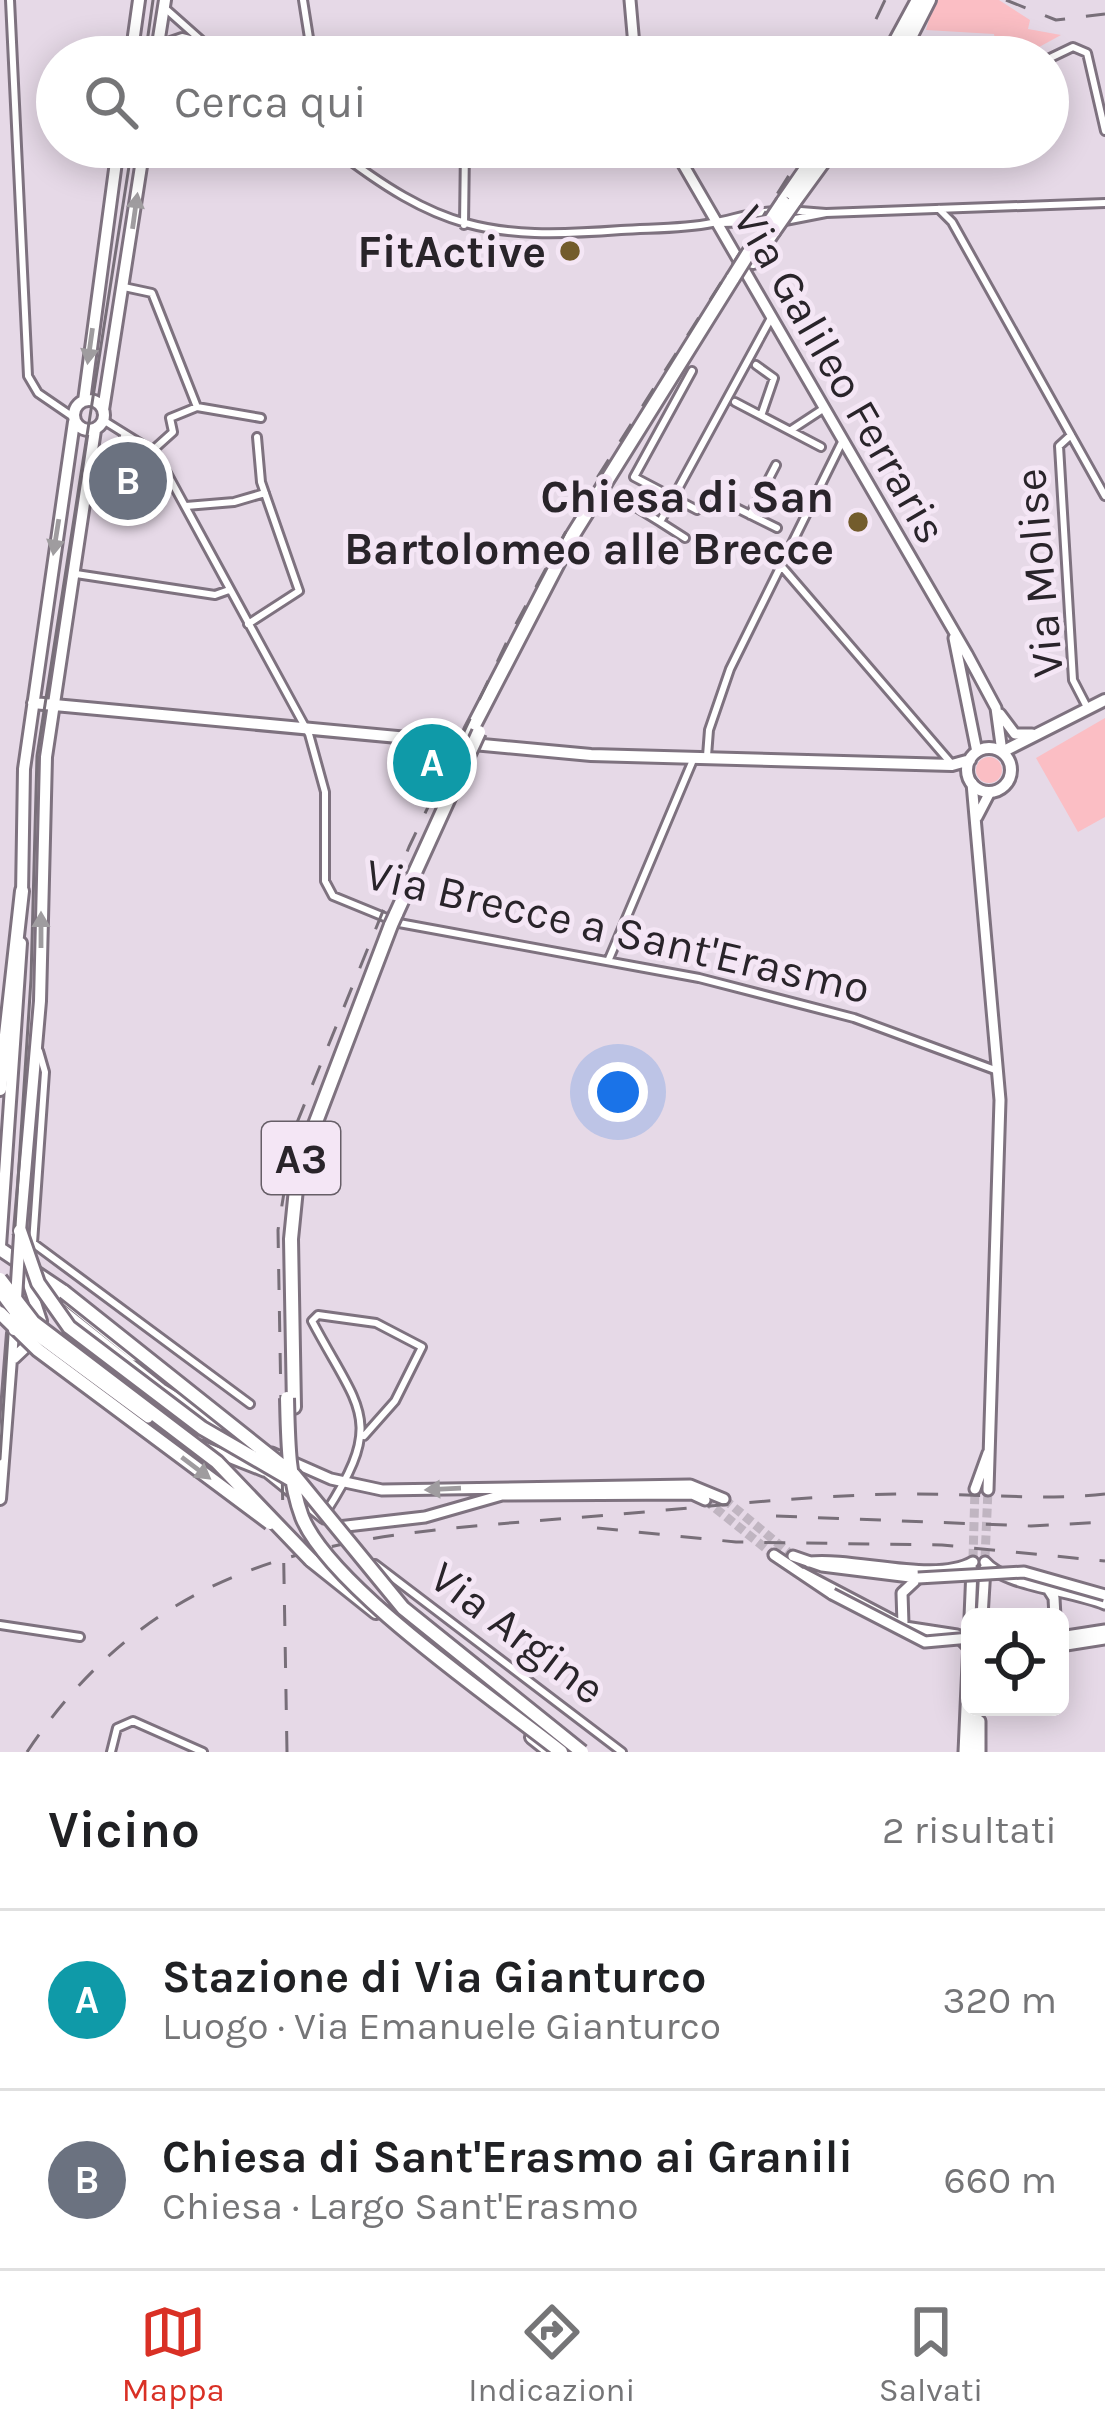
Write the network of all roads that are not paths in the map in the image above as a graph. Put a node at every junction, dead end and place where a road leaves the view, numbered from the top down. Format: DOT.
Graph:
graph roads {
  1 [pos="10,0"];
  2 [pos="139,0"];
  3 [pos="303,0"];
  4 [pos="630,0"];
  5 [pos="918,0"];
  6 [pos="928,0"];
  7 [pos="164,3"];
  8 [pos="134,36"];
  9 [pos="159,36"];
  10 [pos="196,36"];
  11 [pos="309,36"];
  12 [pos="633,36"];
  13 [pos="898,36"];
  14 [pos="910,36"];
  15 [pos="1069,48"];
  16 [pos="1105,131"];
  17 [pos="115,168"];
  18 [pos="141,168"];
  19 [pos="361,168"];
  20 [pos="465,168"];
  21 [pos="685,168"];
  22 [pos="809,168"];
  23 [pos="817,168"];
  24 [pos="789,202"];
  25 [pos="1105,202"];
  26 [pos="937,208"];
  27 [pos="716,223"];
  28 [pos="464,225"];
  29 [pos="124,287"];
  30 [pos="771,318"];
  31 [pos="756,365"];
  32 [pos="692,371"];
  33 [pos="84,401"];
  34 [pos="735,402"];
  35 [pos="197,407"];
  36 [pos="823,410"];
  37 [pos="762,412"];
  38 [pos="261,418"];
  39 [pos="74,419"];
  40 [pos="100,420"];
  41 [pos="791,430"];
  42 [pos="124,436"];
  43 [pos="1071,436"];
  44 [pos="257,437"];
  45 [pos="842,442"];
  46 [pos="821,447"];
  47 [pos="154,450"];
  48 [pos="776,465"];
  49 [pos="265,493"];
  50 [pos="1105,496"];
  51 [pos="673,499"];
  52 [pos="626,501"];
  53 [pos="185,506"];
  54 [pos="750,514"];
  55 [pos="660,522"];
  56 [pos="777,528"];
  57 [pos="685,538"];
  58 [pos="782,566"];
  59 [pos="73,573"];
  60 [pos="229,590"];
  61 [pos="248,624"];
  62 [pos="952,633"];
  63 [pos="986,692"];
  64 [pos="1105,700"];
  65 [pos="33,703"];
  66 [pos="54,706"];
  67 [pos="966,706"];
  68 [pos="996,708"];
  69 [pos="1088,710"];
  70 [pos="1060,724"];
  71 [pos="305,729"];
  72 [pos="1037,737"];
  73 [pos="1002,752"];
  74 [pos="700,760"];
  75 [pos="952,765"];
  76 [pos="972,767"];
  77 [pos="1011,770"];
  78 [pos="990,792"];
  79 [pos="976,828"];
  80 [pos="22,891"];
  81 [pos="609,959"];
  82 [pos="36,1047"];
  83 [pos="995,1070"];
  84 [pos="0,1089"];
  85 [pos="20,1231"];
  86 [pos="0,1247"];
  87 [pos="21,1262"];
  88 [pos="41,1275"];
  89 [pos="0,1279"];
  90 [pos="0,1293"];
  91 [pos="44,1293"];
  92 [pos="2,1316"];
  93 [pos="20,1331"];
  94 [pos="32,1341"];
  95 [pos="12,1361"];
  96 [pos="291,1403"];
  97 [pos="250,1404"];
  98 [pos="364,1436"];
  99 [pos="250,1442"];
  100 [pos="990,1442"];
  101 [pos="268,1473"];
  102 [pos="344,1483"];
  103 [pos="975,1489"];
  104 [pos="988,1490"];
  105 [pos="0,1499"];
  106 [pos="724,1499"];
  107 [pos="705,1500"];
  108 [pos="323,1513"];
  109 [pos="774,1555"];
  110 [pos="793,1556"];
  111 [pos="311,1560"];
  112 [pos="979,1560"];
  113 [pos="809,1562"];
  114 [pos="375,1564"];
  115 [pos="802,1574"];
  116 [pos="918,1578"];
  117 [pos="1046,1585"];
  118 [pos="1105,1595"];
  119 [pos="1105,1604"];
  120 [pos="972,1608"];
  121 [pos="982,1608"];
  122 [pos="1055,1608"];
  123 [pos="0,1625"];
  124 [pos="904,1627"];
  125 [pos="1105,1634"];
  126 [pos="80,1637"];
  127 [pos="961,1639"];
  128 [pos="961,1640"];
  129 [pos="1069,1640"];
  130 [pos="971,1716"];
  131 [pos="977,1716"];
  132 [pos="111,1752"];
  133 [pos="203,1752"];
  134 [pos="551,1752"];
  135 [pos="561,1752"];
  136 [pos="570,1752"];
  137 [pos="582,1752"];
  138 [pos="622,1752"];
  139 [pos="972,1752"];
  1 -- 39 [label="street"];
  2 -- 8 [label="main road"];
  3 -- 11 [label="street"];
  4 -- 12 [label="street"];
  5 -- 13 [label="highway"];
  6 -- 14 [label="highway"];
  7 -- 9 [label="main road"];
  7 -- 10 [label="street"];
  15 -- 16 [label="street"];
  17 -- 33 [label="main road, one-way"];
  29 -- 18 [label="main road, one-way"];
  19 -- 28 [label="street"];
  20 -- 28 [label="street"];
  21 -- 27 [label="street, Via Galileo Ferraris"];
  22 -- 24 [label="highway, A3"];
  23 -- 24 [label="highway, A3"];
  24 -- 96 [label="highway, A3, bridge"];
  25 -- 26 [label="street"];
  26 -- 27 [label="street"];
  26 -- 43 [label="street"];
  27 -- 28 [label="street"];
  27 -- 30 [label="street, Via Galileo Ferraris"];
  29 -- 35 [label="street"];
  29 -- 40 [label="main road"];
  30 -- 36 [label="street, Via Galileo Ferraris"];
  30 -- 51 [label="street"];
  31 -- 37 [label="street"];
  32 -- 51 [label="street"];
  33 -- 39 [label="main road"];
  33 -- 40 [label="main road"];
  34 -- 37 [label="street"];
  35 -- 38 [label="street"];
  35 -- 47 [label="street"];
  36 -- 41 [label="street"];
  36 -- 45 [label="street, Via Galileo Ferraris"];
  37 -- 41 [label="street"];
  39 -- 40 [label="main road"];
  39 -- 65 [label="main road, one-way"];
  40 -- 42 [label="street"];
  40 -- 59 [label="main road"];
  41 -- 46 [label="street"];
  42 -- 47 [label="street"];
  42 -- 47 [label="street"];
  43 -- 50 [label="street"];
  43 -- 69 [label="street, Via Molise"];
  44 -- 49 [label="street"];
  45 -- 58 [label="street"];
  45 -- 62 [label="street, Via Galileo Ferraris"];
  47 -- 53 [label="street, Via Brecce a Sant'Erasmo"];
  48 -- 54 [label="street"];
  49 -- 53 [label="street"];
  49 -- 61 [label="street"];
  51 -- 54 [label="street"];
  51 -- 55 [label="street"];
  52 -- 55 [label="street"];
  53 -- 60 [label="street, Via Brecce a Sant'Erasmo"];
  54 -- 56 [label="street"];
  55 -- 57 [label="street"];
  58 -- 74 [label="street"];
  58 -- 75 [label="street"];
  59 -- 60 [label="street"];
  59 -- 66 [label="main road"];
  60 -- 61 [label="street, Via Brecce a Sant'Erasmo"];
  61 -- 71 [label="street, Via Brecce a Sant'Erasmo"];
  62 -- 63 [label="street, Via Galileo Ferraris"];
  62 -- 67 [label="street, Via Galileo Ferraris"];
  63 -- 67 [label="street"];
  63 -- 68 [label="street, Via Galileo Ferraris"];
  64 -- 69 [label="main road"];
  65 -- 66 [label="main road"];
  65 -- 80 [label="main road"];
  66 -- 71 [label="main road"];
  82 -- 66 [label="main road, one-way"];
  67 -- 76 [label="street, Via Galileo Ferraris"];
  68 -- 70 [label="street"];
  68 -- 73 [label="street, Via Galileo Ferraris"];
  69 -- 70 [label="main road"];
  70 -- 72 [label="main road"];
  71 -- 74 [label="main road"];
  71 -- 81 [label="street, Via Brecce a Sant'Erasmo"];
  72 -- 73 [label="main road"];
  72 -- 77 [label="main road"];
  73 -- 76 [label="main road"];
  73 -- 77 [label="main road"];
  74 -- 75 [label="main road"];
  74 -- 81 [label="street"];
  75 -- 76 [label="main road"];
  76 -- 78 [label="main road"];
  76 -- 79 [label="street, Via Galileo Ferraris"];
  77 -- 78 [label="main road"];
  78 -- 79 [label="street, Via Galileo Ferraris"];
  79 -- 83 [label="street, Via Galileo Ferraris"];
  80 -- 84 [label="highway"];
  80 -- 86 [label="main road"];
  81 -- 83 [label="street, Via Brecce a Sant'Erasmo"];
  82 -- 85 [label="main road"];
  82 -- 97 [label="street"];
  83 -- 100 [label="street, Via Galileo Ferraris"];
  85 -- 91 [label="highway, bridge"];
  85 -- 93 [label="main road, bridge"];
  86 -- 87 [label="highway"];
  87 -- 88 [label="highway"];
  87 -- 94 [label="main road"];
  88 -- 99 [label="street"];
  88 -- 108 [label="highway, bridge"];
  89 -- 111 [label="highway, bridge"];
  90 -- 93 [label="street, bridge"];
  91 -- 99 [label="street, bridge"];
  91 -- 108 [label="highway, bridge"];
  92 -- 93 [label="street, bridge"];
  92 -- 111 [label="highway, one-way, bridge"];
  93 -- 95 [label="main road"];
  93 -- 101 [label="street, bridge"];
  94 -- 95 [label="main road"];
  94 -- 101 [label="street"];
  95 -- 105 [label="main road"];
  96 -- 135 [label="highway, A3, bridge"];
  96 -- 136 [label="highway, A3, bridge"];
  98 -- 98 [label="street"];
  98 -- 102 [label="street"];
  99 -- 102 [label="street"];
  100 -- 103 [label="street, Via Galileo Ferraris"];
  100 -- 104 [label="street, Via Galileo Ferraris"];
  101 -- 108 [label="street"];
  106 -- 102 [label="street, one-way"];
  102 -- 108 [label="street"];
  107 -- 108 [label="street"];
  108 -- 137 [label="highway, bridge"];
  109 -- 115 [label="street"];
  110 -- 113 [label="street"];
  111 -- 134 [label="highway, bridge"];
  112 -- 113 [label="street"];
  112 -- 117 [label="street"];
  112 -- 120 [label="street"];
  112 -- 121 [label="street"];
  113 -- 116 [label="street"];
  114 -- 138 [label="street, Via Argine"];
  115 -- 124 [label="street"];
  115 -- 127 [label="street, bridge"];
  116 -- 118 [label="street, bridge"];
  116 -- 124 [label="street"];
  117 -- 119 [label="street"];
  117 -- 122 [label="street"];
  123 -- 126 [label="street"];
  124 -- 128 [label="street"];
  125 -- 129 [label="street"];
  130 -- 139 [label="street"];
  131 -- 139 [label="highway"];
  132 -- 133 [label="street"];
}
